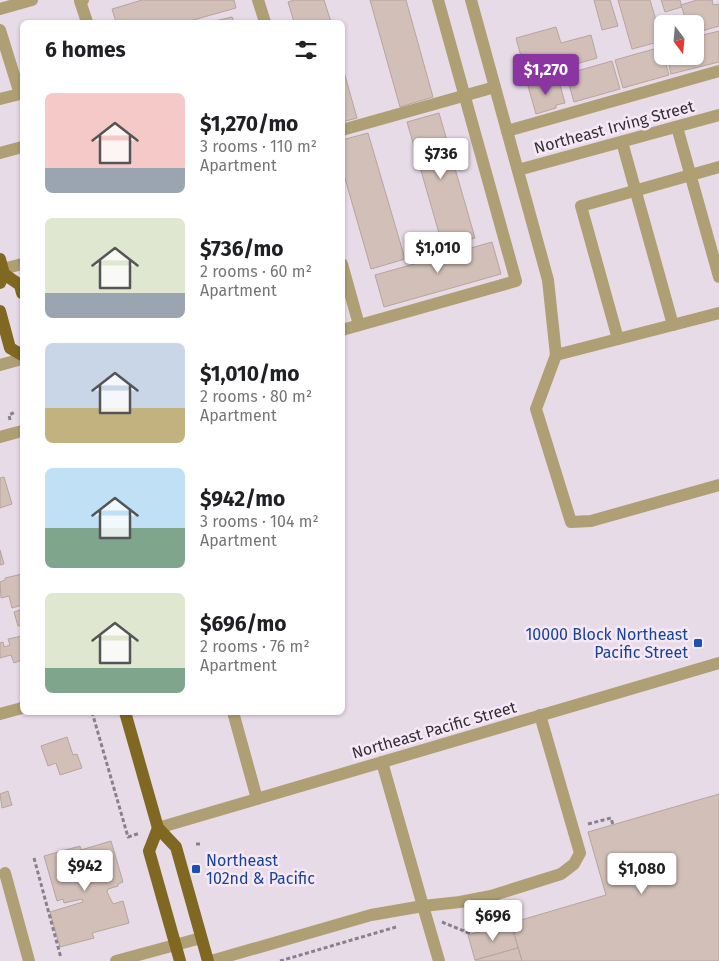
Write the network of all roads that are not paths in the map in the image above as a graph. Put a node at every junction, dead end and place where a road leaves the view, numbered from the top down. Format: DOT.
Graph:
graph roads {
  1 [pos="32,0"];
  2 [pos="84,0"];
  3 [pos="258,0"];
  4 [pos="438,0"];
  5 [pos="475,1"];
  6 [pos="0,9"];
  7 [pos="86,20"];
  8 [pos="263,20"];
  9 [pos="0,30"];
  10 [pos="719,71"];
  11 [pos="495,88"];
  12 [pos="465,96"];
  13 [pos="0,99"];
  14 [pos="719,115"];
  15 [pos="677,127"];
  16 [pos="345,129"];
  17 [pos="507,131"];
  18 [pos="622,142"];
  19 [pos="20,148"];
  20 [pos="0,153"];
  21 [pos="719,167"];
  22 [pos="518,170"];
  23 [pos="690,175"];
  24 [pos="635,190"];
  25 [pos="20,265"];
  26 [pos="2,271"];
  27 [pos="345,275"];
  28 [pos="719,277"];
  29 [pos="20,285"];
  30 [pos="0,311"];
  31 [pos="719,313"];
  32 [pos="359,325"];
  33 [pos="673,325"];
  34 [pos="345,329"];
  35 [pos="618,339"];
  36 [pos="20,354"];
  37 [pos="556,356"];
  38 [pos="20,360"];
  39 [pos="0,366"];
  40 [pos="20,432"];
  41 [pos="0,437"];
  42 [pos="719,485"];
  43 [pos="719,663"];
  44 [pos="20,709"];
  45 [pos="0,714"];
  46 [pos="126,715"];
  47 [pos="234,715"];
  48 [pos="540,715"];
  49 [pos="382,762"];
  50 [pos="258,799"];
  51 [pos="158,828"];
  52 [pos="5,873"];
  53 [pos="423,906"];
  54 [pos="201,938"];
  55 [pos="176,945"];
  56 [pos="29,961"];
  57 [pos="116,961"];
  58 [pos="180,961"];
  59 [pos="209,961"];
  60 [pos="439,961"];
  1 -- 6 [label="street"];
  2 -- 7 [label="street"];
  3 -- 8 [label="street"];
  4 -- 12 [label="street"];
  5 -- 11 [label="street"];
  9 -- 13 [label="street"];
  10 -- 17 [label="street"];
  11 -- 12 [label="street"];
  11 -- 17 [label="street"];
  12 -- 16 [label="street"];
  12 -- 32 [label="street"];
  14 -- 15 [label="street, Northeast Irving Street"];
  15 -- 18 [label="street, Northeast Irving Street"];
  15 -- 23 [label="street"];
  17 -- 22 [label="street"];
  18 -- 22 [label="street, Northeast Irving Street"];
  18 -- 24 [label="street"];
  19 -- 20 [label="street"];
  21 -- 23 [label="street"];
  22 -- 37 [label="street"];
  23 -- 24 [label="street"];
  23 -- 28 [label="street"];
  24 -- 33 [label="street"];
  24 -- 35 [label="street"];
  25 -- 26 [label="street"];
  26 -- 29 [label="main road"];
  27 -- 32 [label="street"];
  30 -- 36 [label="main road"];
  31 -- 33 [label="street"];
  32 -- 34 [label="street"];
  33 -- 35 [label="street"];
  35 -- 37 [label="street"];
  37 -- 42 [label="street"];
  38 -- 39 [label="street"];
  40 -- 41 [label="street"];
  43 -- 48 [label="street, Northeast Pacific Street"];
  44 -- 45 [label="street"];
  46 -- 51 [label="main road"];
  47 -- 50 [label="street"];
  48 -- 49 [label="street, Northeast Pacific Street"];
  48 -- 53 [label="street"];
  49 -- 50 [label="street, Northeast Pacific Street"];
  49 -- 53 [label="street"];
  50 -- 51 [label="street, Northeast Pacific Street"];
  51 -- 54 [label="main road"];
  51 -- 55 [label="main road"];
  52 -- 56 [label="street"];
  53 -- 59 [label="street"];
  53 -- 60 [label="street"];
  54 -- 55 [label="street"];
  54 -- 59 [label="main road"];
  55 -- 57 [label="street"];
  55 -- 58 [label="main road"];
}
